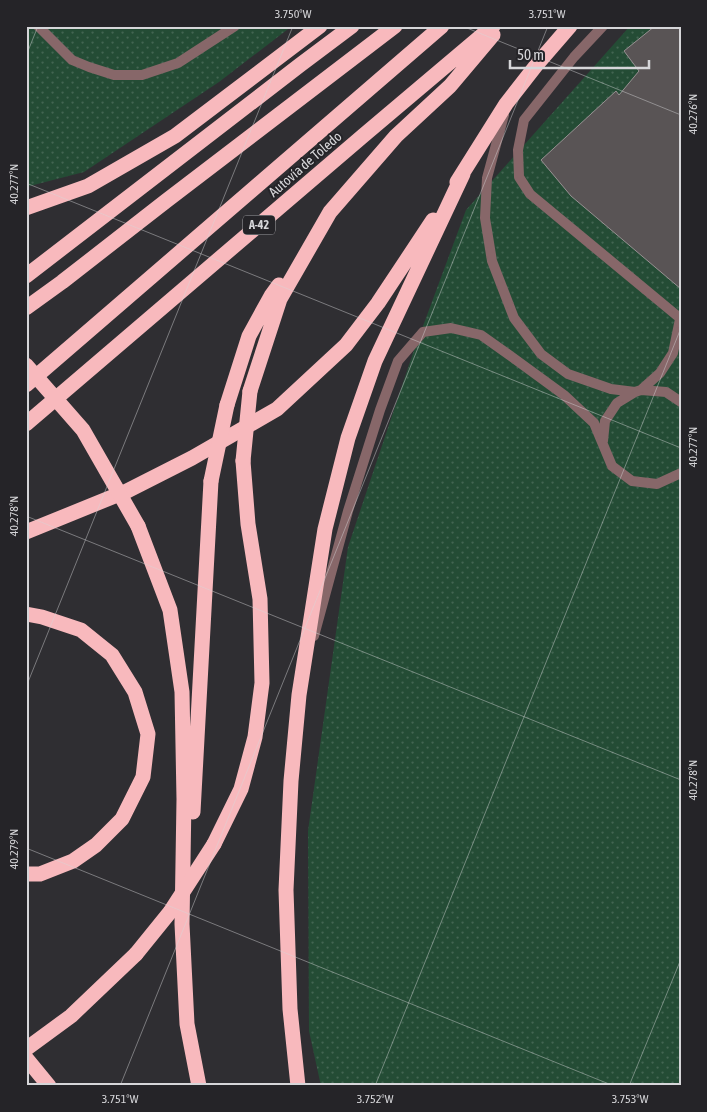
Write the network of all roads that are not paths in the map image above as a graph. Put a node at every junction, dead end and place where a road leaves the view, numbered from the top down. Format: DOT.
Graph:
graph roads {
  1 [pos="38,26"];
  2 [pos="235,26"];
  3 [pos="313,26"];
  4 [pos="320,26"];
  5 [pos="352,26"];
  6 [pos="395,26"];
  7 [pos="493,26"];
  8 [pos="501,26"];
  9 [pos="570,26"];
  10 [pos="603,26"];
  11 [pos="440,28"];
  12 [pos="286,53"];
  13 [pos="506,104"];
  14 [pos="463,174"];
  15 [pos="26,208"];
  16 [pos="330,212"];
  17 [pos="26,276"];
  18 [pos="62,282"];
  19 [pos="26,308"];
  20 [pos="26,316"];
  21 [pos="681,319"];
  22 [pos="26,365"];
  23 [pos="26,384"];
  24 [pos="638,391"];
  25 [pos="681,402"];
  26 [pos="26,424"];
  27 [pos="603,442"];
  28 [pos="681,473"];
  29 [pos="26,532"];
  30 [pos="26,614"];
  31 [pos="299,695"];
  32 [pos="26,874"];
  33 [pos="187,1024"];
  34 [pos="26,1049"];
  35 [pos="26,1058"];
  36 [pos="49,1086"];
  37 [pos="199,1086"];
  38 [pos="298,1086"];
  1 -- 2 [label="street"];
  3 -- 12 [label="street"];
  4 -- 12 [label="highway"];
  5 -- 17 [label="highway"];
  6 -- 18 [label="highway"];
  7 -- 26 [label="highway, Autovía de Toledo / A-42"];
  8 -- 16 [label="highway"];
  9 -- 13 [label="highway"];
  10 -- 21 [label="street"];
  11 -- 23 [label="highway, Autovía de Toledo / A-42"];
  12 -- 15 [label="highway"];
  13 -- 14 [label="highway"];
  13 -- 24 [label="street"];
  14 -- 29 [label="highway"];
  14 -- 31 [label="highway"];
  16 -- 33 [label="highway, bridge"];
  16 -- 34 [label="highway, bridge"];
  18 -- 19 [label="highway"];
  18 -- 20 [label="highway"];
  21 -- 24 [label="street"];
  22 -- 33 [label="highway, bridge"];
  24 -- 25 [label="street"];
  24 -- 27 [label="street"];
  27 -- 28 [label="street"];
  27 -- 31 [label="street"];
  30 -- 32 [label="highway"];
  31 -- 38 [label="highway"];
  33 -- 37 [label="highway"];
  35 -- 36 [label="highway"];
}
